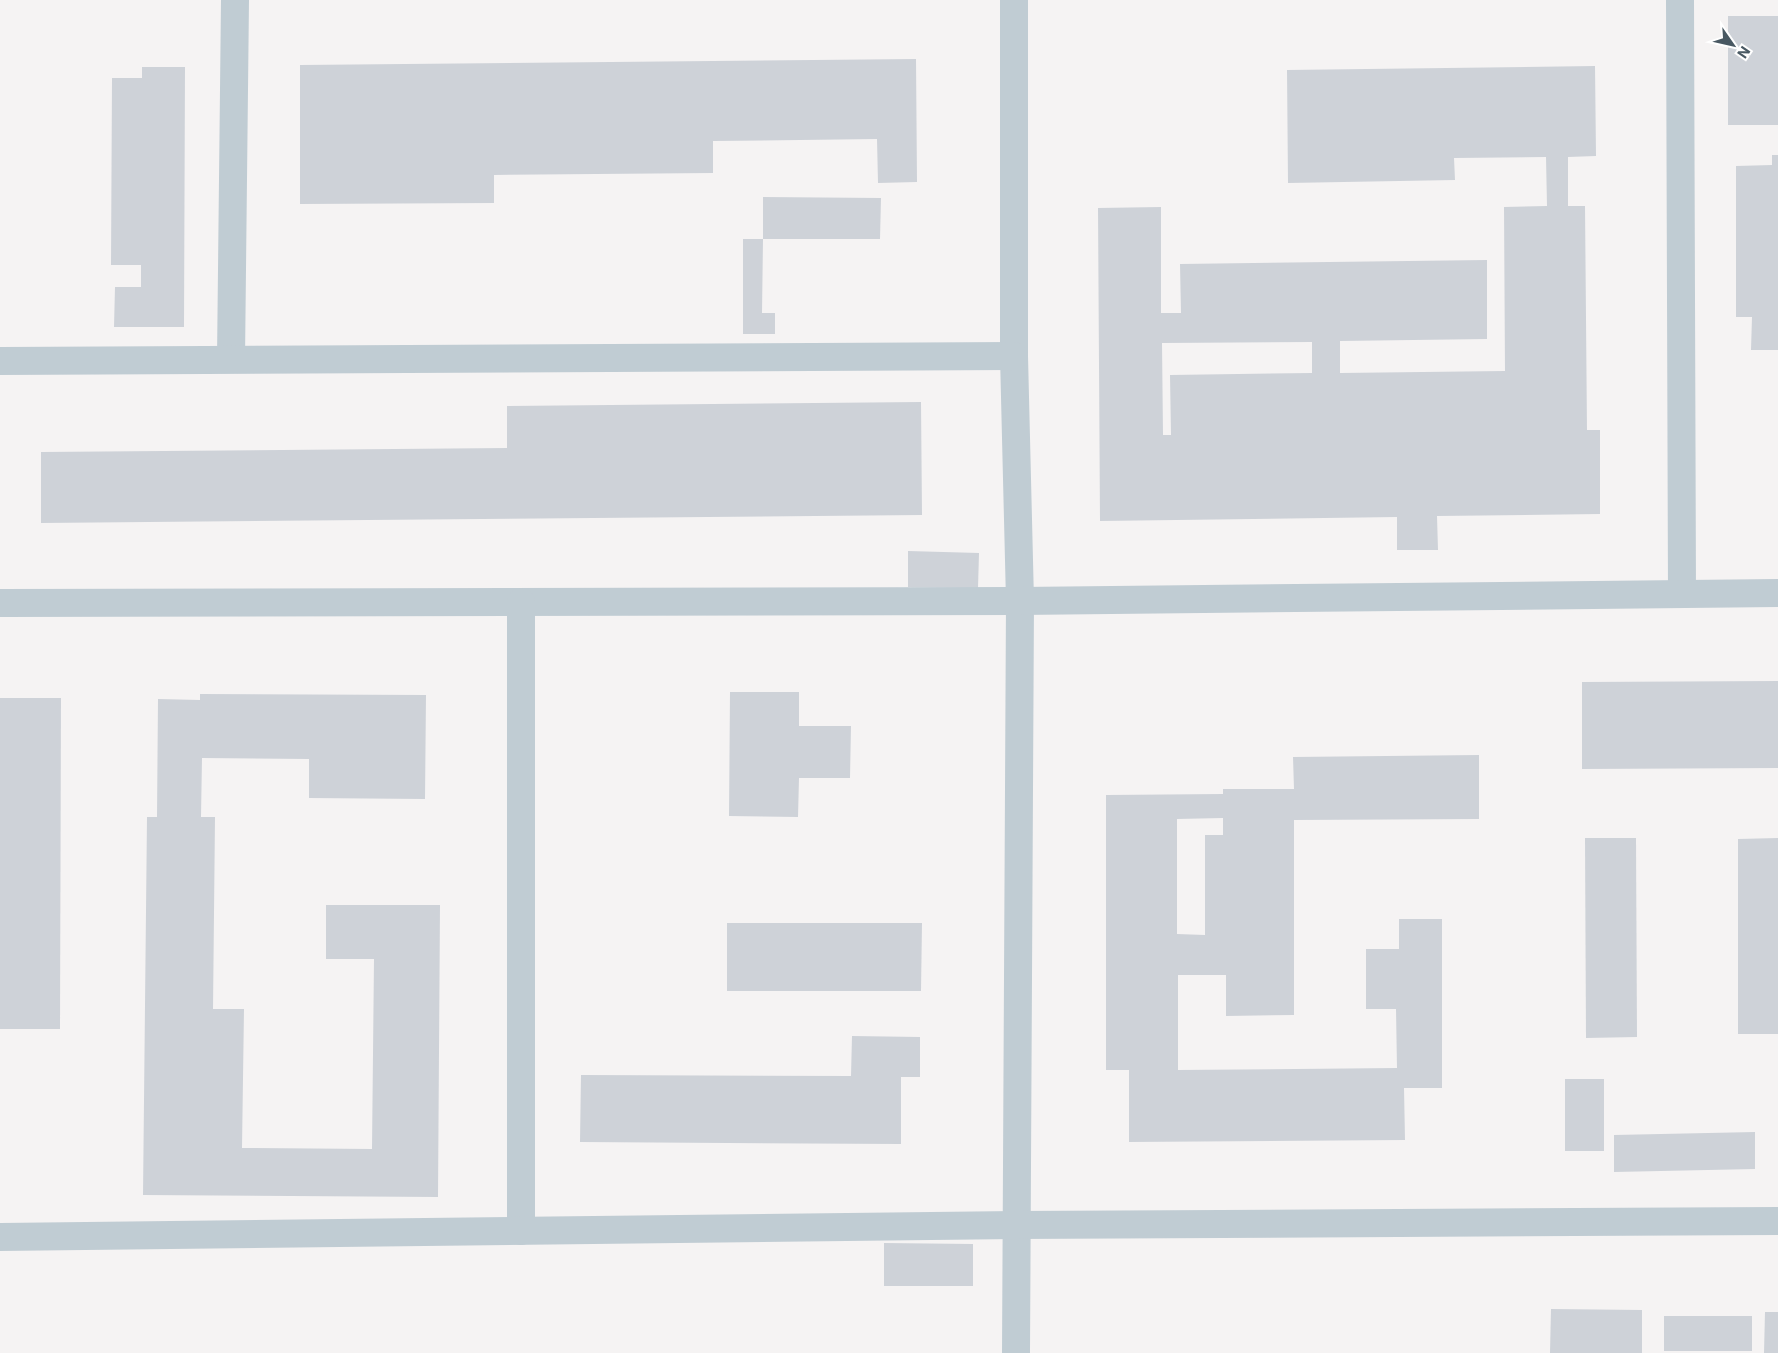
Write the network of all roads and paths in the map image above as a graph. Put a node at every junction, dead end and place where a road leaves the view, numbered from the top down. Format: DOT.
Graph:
graph roads {
  1 [pos="235,0"];
  2 [pos="1014,0"];
  3 [pos="1680,0"];
  4 [pos="1014,356"];
  5 [pos="231,359"];
  6 [pos="0,360"];
  7 [pos="1778,593"];
  8 [pos="1682,594"];
  9 [pos="1020,601"];
  10 [pos="521,602"];
  11 [pos="0,603"];
  12 [pos="1778,1221"];
  13 [pos="1016,1225"];
  14 [pos="521,1231"];
  15 [pos="0,1237"];
  16 [pos="1016,1353"];
  1 -- 5 [label="street"];
  2 -- 4 [label="street"];
  3 -- 8 [label="street"];
  4 -- 5 [label="street"];
  4 -- 9 [label="street"];
  5 -- 6 [label="street"];
  7 -- 8 [label="street"];
  8 -- 9 [label="street"];
  9 -- 10 [label="street"];
  9 -- 13 [label="street"];
  10 -- 11 [label="street"];
  10 -- 14 [label="street"];
  12 -- 13 [label="street"];
  13 -- 14 [label="street"];
  13 -- 16 [label="street"];
  14 -- 15 [label="street"];
}
